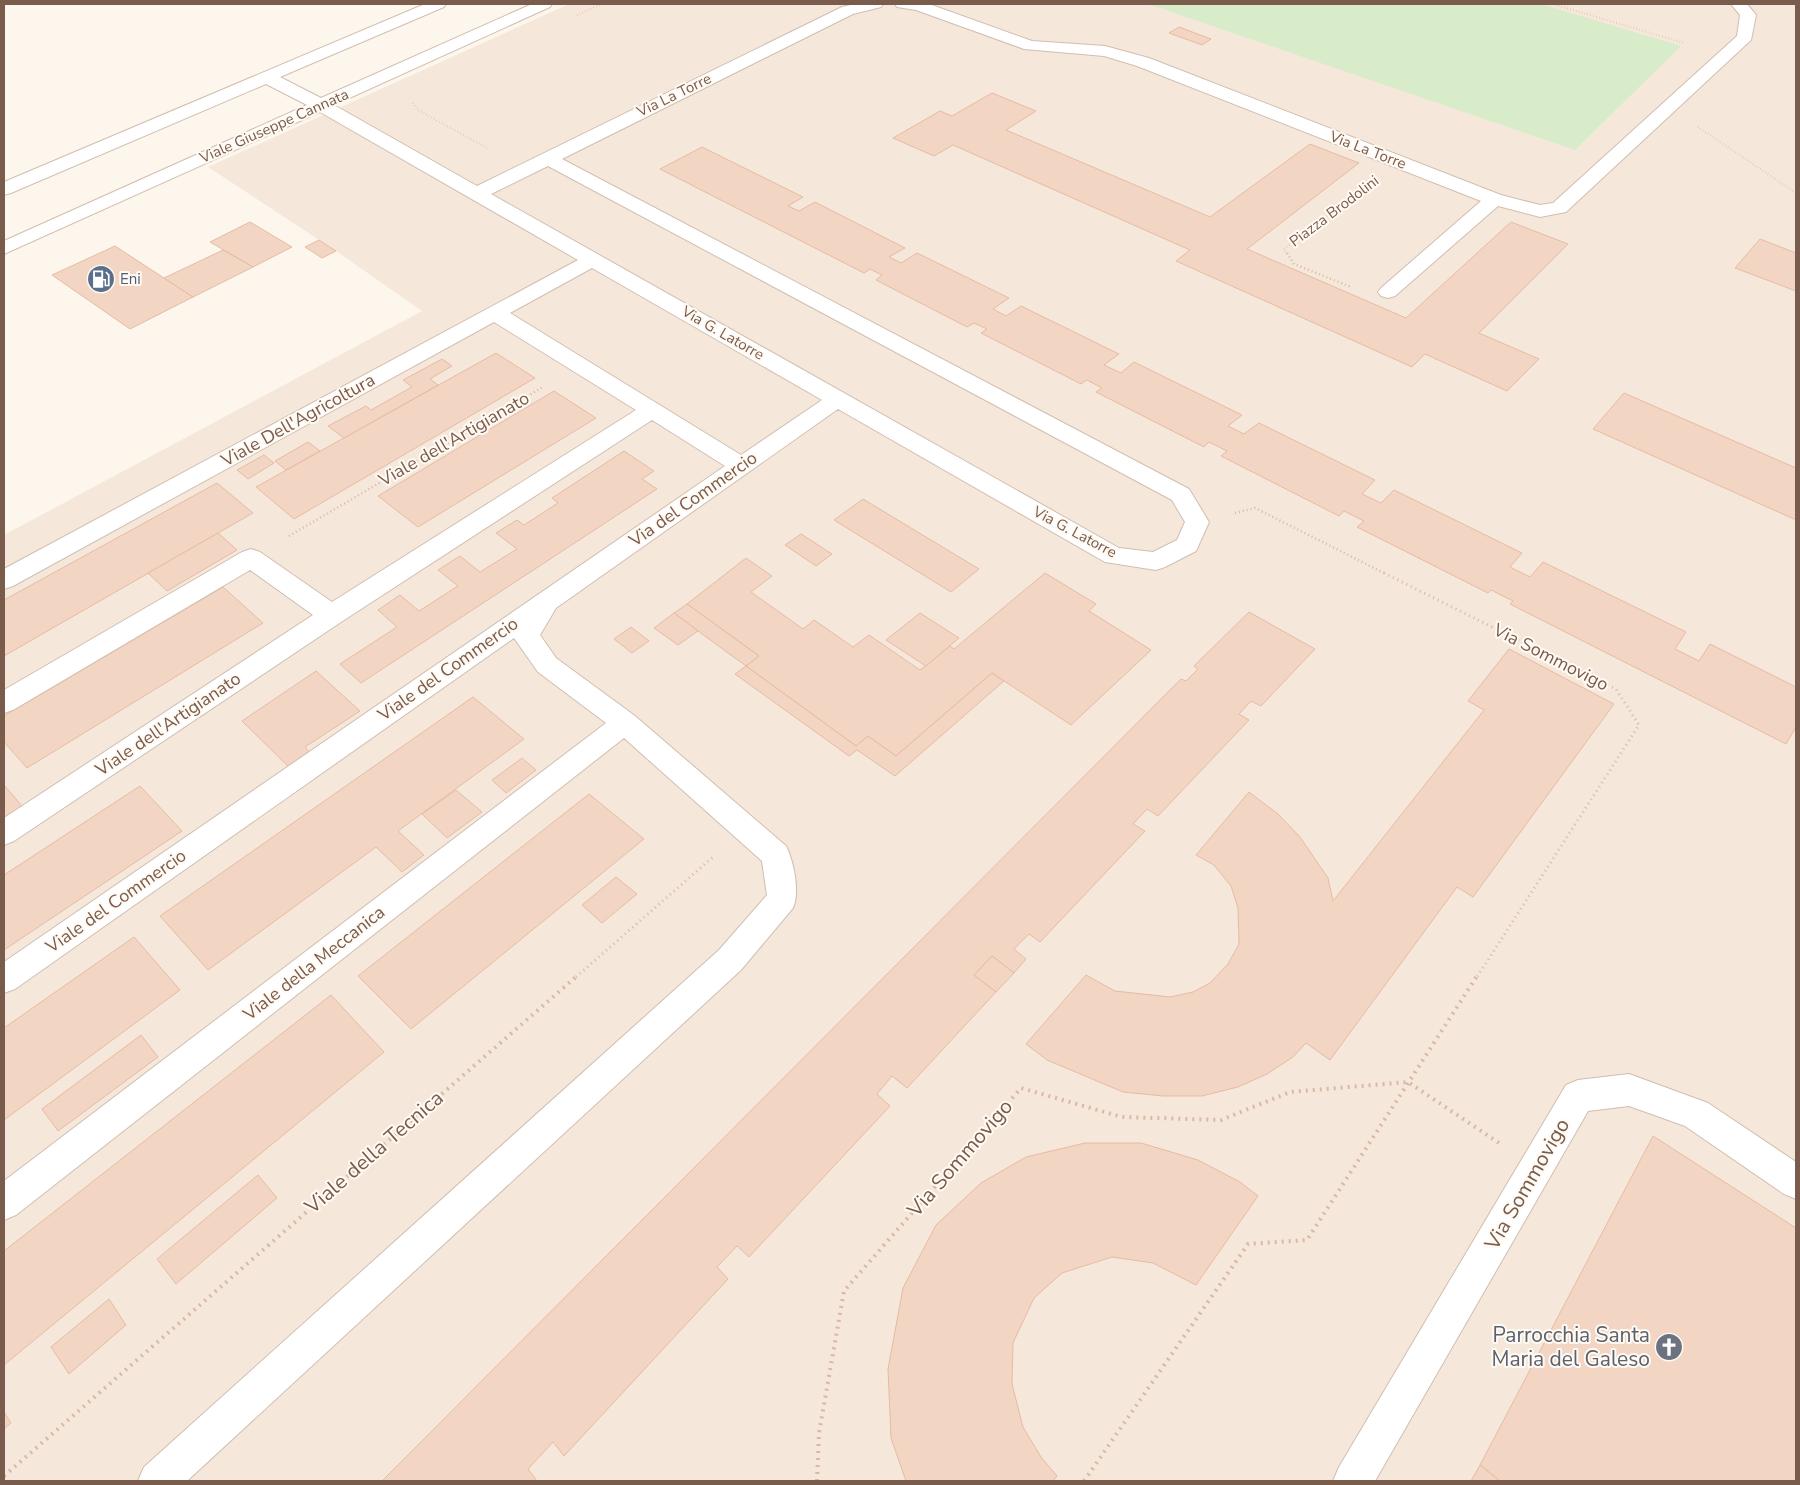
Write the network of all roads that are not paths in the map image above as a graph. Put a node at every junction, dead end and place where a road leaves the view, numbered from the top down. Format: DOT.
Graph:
graph roads {
  1 [pos="438,4"];
  2 [pos="544,4"];
  3 [pos="875,4"];
  4 [pos="903,4"];
  5 [pos="1738,4"];
  6 [pos="266,77"];
  7 [pos="321,104"];
  8 [pos="547,158"];
  9 [pos="4,189"];
  10 [pos="476,194"];
  11 [pos="1494,199"];
  12 [pos="4,248"];
  13 [pos="592,260"];
  14 [pos="1388,292"];
  15 [pos="495,313"];
  16 [pos="838,399"];
  17 [pos="652,410"];
  18 [pos="742,466"];
  19 [pos="4,580"];
  20 [pos="548,600"];
  21 [pos="332,615"];
  22 [pos="4,702"];
  23 [pos="625,723"];
  24 [pos="4,833"];
  25 [pos="4,979"];
  26 [pos="1796,1182"];
  27 [pos="4,1203"];
  28 [pos="158,1481"];
  29 [pos="1353,1481"];
  1 -- 6 [label="street"];
  2 -- 7 [label="street, Viale Giuseppe Cannata"];
  3 -- 8 [label="street, Via La Torre"];
  4 -- 11 [label="street, Via La Torre"];
  5 -- 11 [label="street, Via La Torre"];
  6 -- 7 [label="street, Via G. Latorre"];
  6 -- 9 [label="street"];
  7 -- 10 [label="street, Via G. Latorre"];
  7 -- 12 [label="street, Viale Giuseppe Cannata"];
  8 -- 10 [label="street, Via La Torre"];
  8 -- 16 [label="street, Via G. Latorre"];
  10 -- 13 [label="street, Via G. Latorre"];
  11 -- 14 [label="street"];
  13 -- 15 [label="street, Viale Dell'Agricoltura"];
  13 -- 16 [label="street, Via G. Latorre"];
  15 -- 17 [label="street"];
  15 -- 19 [label="street, Viale Dell'Agricoltura"];
  16 -- 18 [label="street, Via del Commercio"];
  17 -- 18 [label="street"];
  17 -- 21 [label="street, Viale dell'Artigianato"];
  18 -- 20 [label="street, Via del Commercio"];
  20 -- 23 [label="street, Viale del Commercio"];
  20 -- 25 [label="street, Viale del Commercio"];
  21 -- 22 [label="street"];
  21 -- 24 [label="street, Viale dell'Artigianato"];
  23 -- 27 [label="street, Viale della Meccanica"];
  23 -- 28 [label="street, Viale del Commercio"];
  26 -- 29 [label="street, Via Sommovigo"];
}
